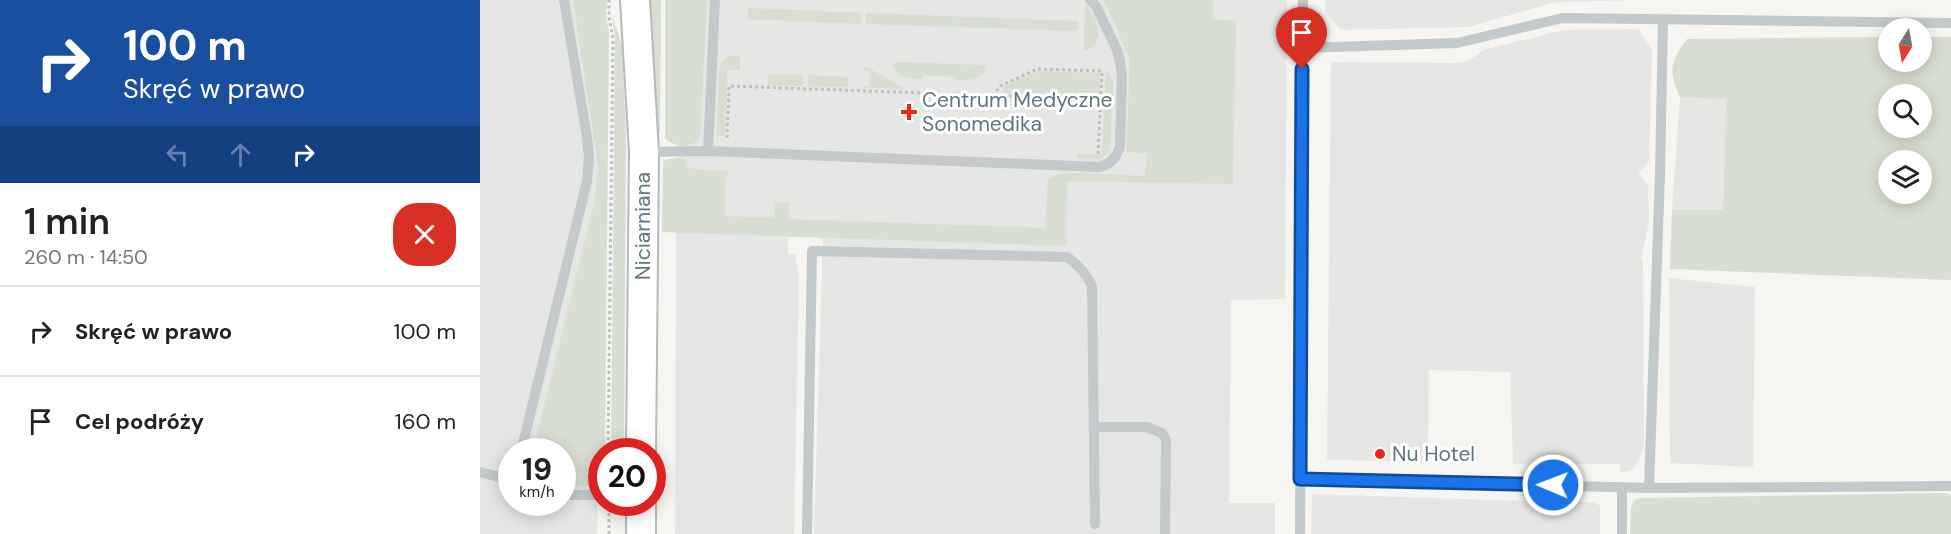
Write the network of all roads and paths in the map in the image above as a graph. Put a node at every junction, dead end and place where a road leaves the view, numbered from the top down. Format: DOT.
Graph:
graph roads {
  1 [pos="564,0"];
  2 [pos="609,0"];
  3 [pos="635,0"];
  4 [pos="715,0"];
  5 [pos="1090,0"];
  6 [pos="1303,0"];
  7 [pos="1663,20"];
  8 [pos="1951,23"];
  9 [pos="1302,48"];
  10 [pos="922,93"];
  11 [pos="955,94"];
  12 [pos="993,96"];
  13 [pos="1101,99"];
  14 [pos="709,137"];
  15 [pos="708,151"];
  16 [pos="644,152"];
  17 [pos="1089,153"];
  18 [pos="1095,427"];
  19 [pos="524,438"];
  20 [pos="608,438"];
  21 [pos="641,438"];
  22 [pos="480,472"];
  23 [pos="498,476"];
  24 [pos="1300,479"];
  25 [pos="1951,486"];
  26 [pos="1622,487"];
  27 [pos="1649,488"];
  28 [pos="609,516"];
  29 [pos="641,516"];
  30 [pos="1095,524"];
  31 [pos="609,534"];
  32 [pos="641,534"];
  33 [pos="807,534"];
  34 [pos="1165,534"];
  35 [pos="1300,534"];
  36 [pos="1622,534"];
  1 -- 19 [label="lane"];
  2 -- 20 [label="path"];
  3 -- 16 [label="street, Niciarniana"];
  4 -- 14 [label="lane"];
  5 -- 15 [label="lane"];
  6 -- 9 [label="lane"];
  7 -- 8 [label="lane"];
  7 -- 9 [label="lane"];
  7 -- 27 [label="lane"];
  9 -- 24 [label="lane"];
  10 -- 14 [label="path"];
  11 -- 12 [label="path"];
  12 -- 13 [label="path"];
  12 -- 13 [label="path"];
  13 -- 17 [label="path"];
  14 -- 15 [label="lane"];
  15 -- 16 [label="lane"];
  16 -- 21 [label="street, Niciarniana"];
  18 -- 30 [label="lane"];
  18 -- 33 [label="lane"];
  18 -- 34 [label="lane"];
  22 -- 23 [label="lane"];
  24 -- 26 [label="lane"];
  24 -- 35 [label="lane"];
  25 -- 27 [label="lane"];
  26 -- 27 [label="lane"];
  26 -- 36 [label="lane"];
  28 -- 31 [label="path"];
  29 -- 32 [label="street"];
}
